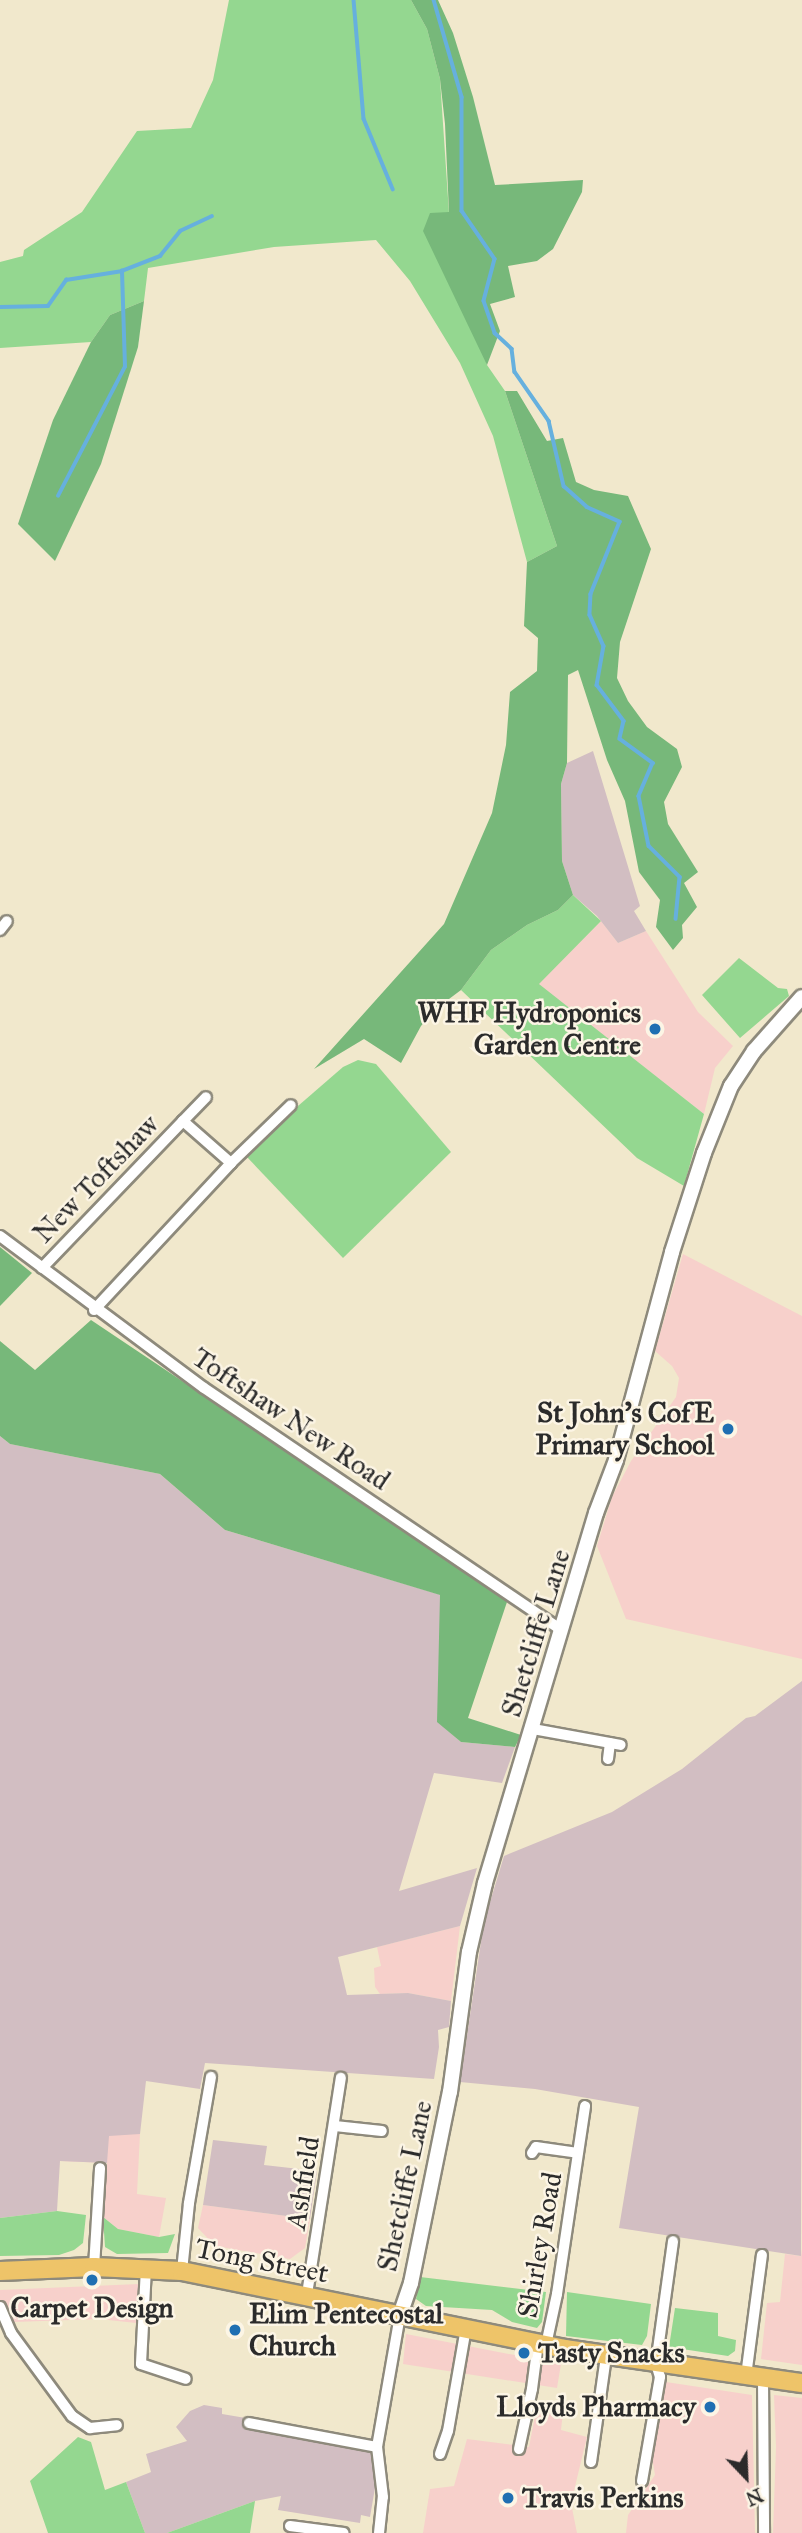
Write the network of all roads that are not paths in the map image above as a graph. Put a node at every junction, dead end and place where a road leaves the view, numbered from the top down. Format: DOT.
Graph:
graph roads {
  1 [pos="802,997"];
  2 [pos="206,1097"];
  3 [pos="291,1105"];
  4 [pos="183,1121"];
  5 [pos="231,1163"];
  6 [pos="0,1237"];
  7 [pos="42,1268"];
  8 [pos="94,1310"];
  9 [pos="562,1630"];
  10 [pos="533,1729"];
  11 [pos="608,1759"];
  12 [pos="211,2077"];
  13 [pos="341,2078"];
  14 [pos="585,2106"];
  15 [pos="335,2126"];
  16 [pos="382,2130"];
  17 [pos="532,2153"];
  18 [pos="579,2153"];
  19 [pos="100,2168"];
  20 [pos="673,2241"];
  21 [pos="762,2255"];
  22 [pos="94,2267"];
  23 [pos="146,2268"];
  24 [pos="0,2271"];
  25 [pos="182,2272"];
  26 [pos="307,2294"];
  27 [pos="0,2307"];
  28 [pos="400,2315"];
  29 [pos="466,2328"];
  30 [pos="542,2344"];
  31 [pos="606,2356"];
  32 [pos="656,2364"];
  33 [pos="755,2377"];
  34 [pos="186,2379"];
  35 [pos="802,2383"];
  36 [pos="249,2423"];
  37 [pos="117,2426"];
  38 [pos="376,2447"];
  39 [pos="519,2449"];
  40 [pos="440,2454"];
  41 [pos="591,2462"];
  42 [pos="642,2481"];
  43 [pos="290,2526"];
  44 [pos="306,2531"];
  45 [pos="344,2533"];
  46 [pos="379,2533"];
  47 [pos="764,2533"];
  1 -- 9 [label="street, Shetcliffe Lane"];
  2 -- 4 [label="street, New Toftshaw"];
  3 -- 5 [label="street"];
  4 -- 5 [label="street, New Toftshaw"];
  4 -- 7 [label="street, New Toftshaw"];
  5 -- 8 [label="street"];
  6 -- 7 [label="street, Toftshaw New Road"];
  7 -- 8 [label="street, Toftshaw New Road"];
  8 -- 9 [label="street, Toftshaw New Road"];
  9 -- 10 [label="street, Shetcliffe Lane"];
  10 -- 11 [label="street"];
  10 -- 28 [label="street, Shetcliffe Lane"];
  12 -- 25 [label="street"];
  13 -- 15 [label="street, Ashfield"];
  14 -- 18 [label="street, Shirley Road"];
  15 -- 16 [label="street"];
  15 -- 26 [label="street, Ashfield"];
  17 -- 18 [label="street, Shirley Road"];
  18 -- 30 [label="street, Shirley Road"];
  19 -- 22 [label="street"];
  20 -- 32 [label="street"];
  21 -- 33 [label="street"];
  22 -- 23 [label="highway, Tong Street"];
  22 -- 24 [label="highway, Tong Street"];
  23 -- 25 [label="highway, Tong Street"];
  23 -- 34 [label="street"];
  25 -- 26 [label="highway, Tong Street"];
  26 -- 28 [label="highway, Tong Street"];
  27 -- 37 [label="street"];
  28 -- 29 [label="highway, Tong Street"];
  28 -- 38 [label="street"];
  29 -- 30 [label="highway, Tong Street"];
  29 -- 40 [label="street"];
  30 -- 31 [label="highway, Tong Street"];
  30 -- 39 [label="street, Shirley Road"];
  31 -- 32 [label="highway, Tong Street"];
  31 -- 41 [label="street"];
  32 -- 33 [label="highway, Tong Street"];
  32 -- 42 [label="street"];
  33 -- 35 [label="highway, Tong Street"];
  33 -- 47 [label="street"];
  36 -- 38 [label="street"];
  38 -- 46 [label="street"];
  43 -- 44 [label="street"];
  44 -- 45 [label="street"];
}
